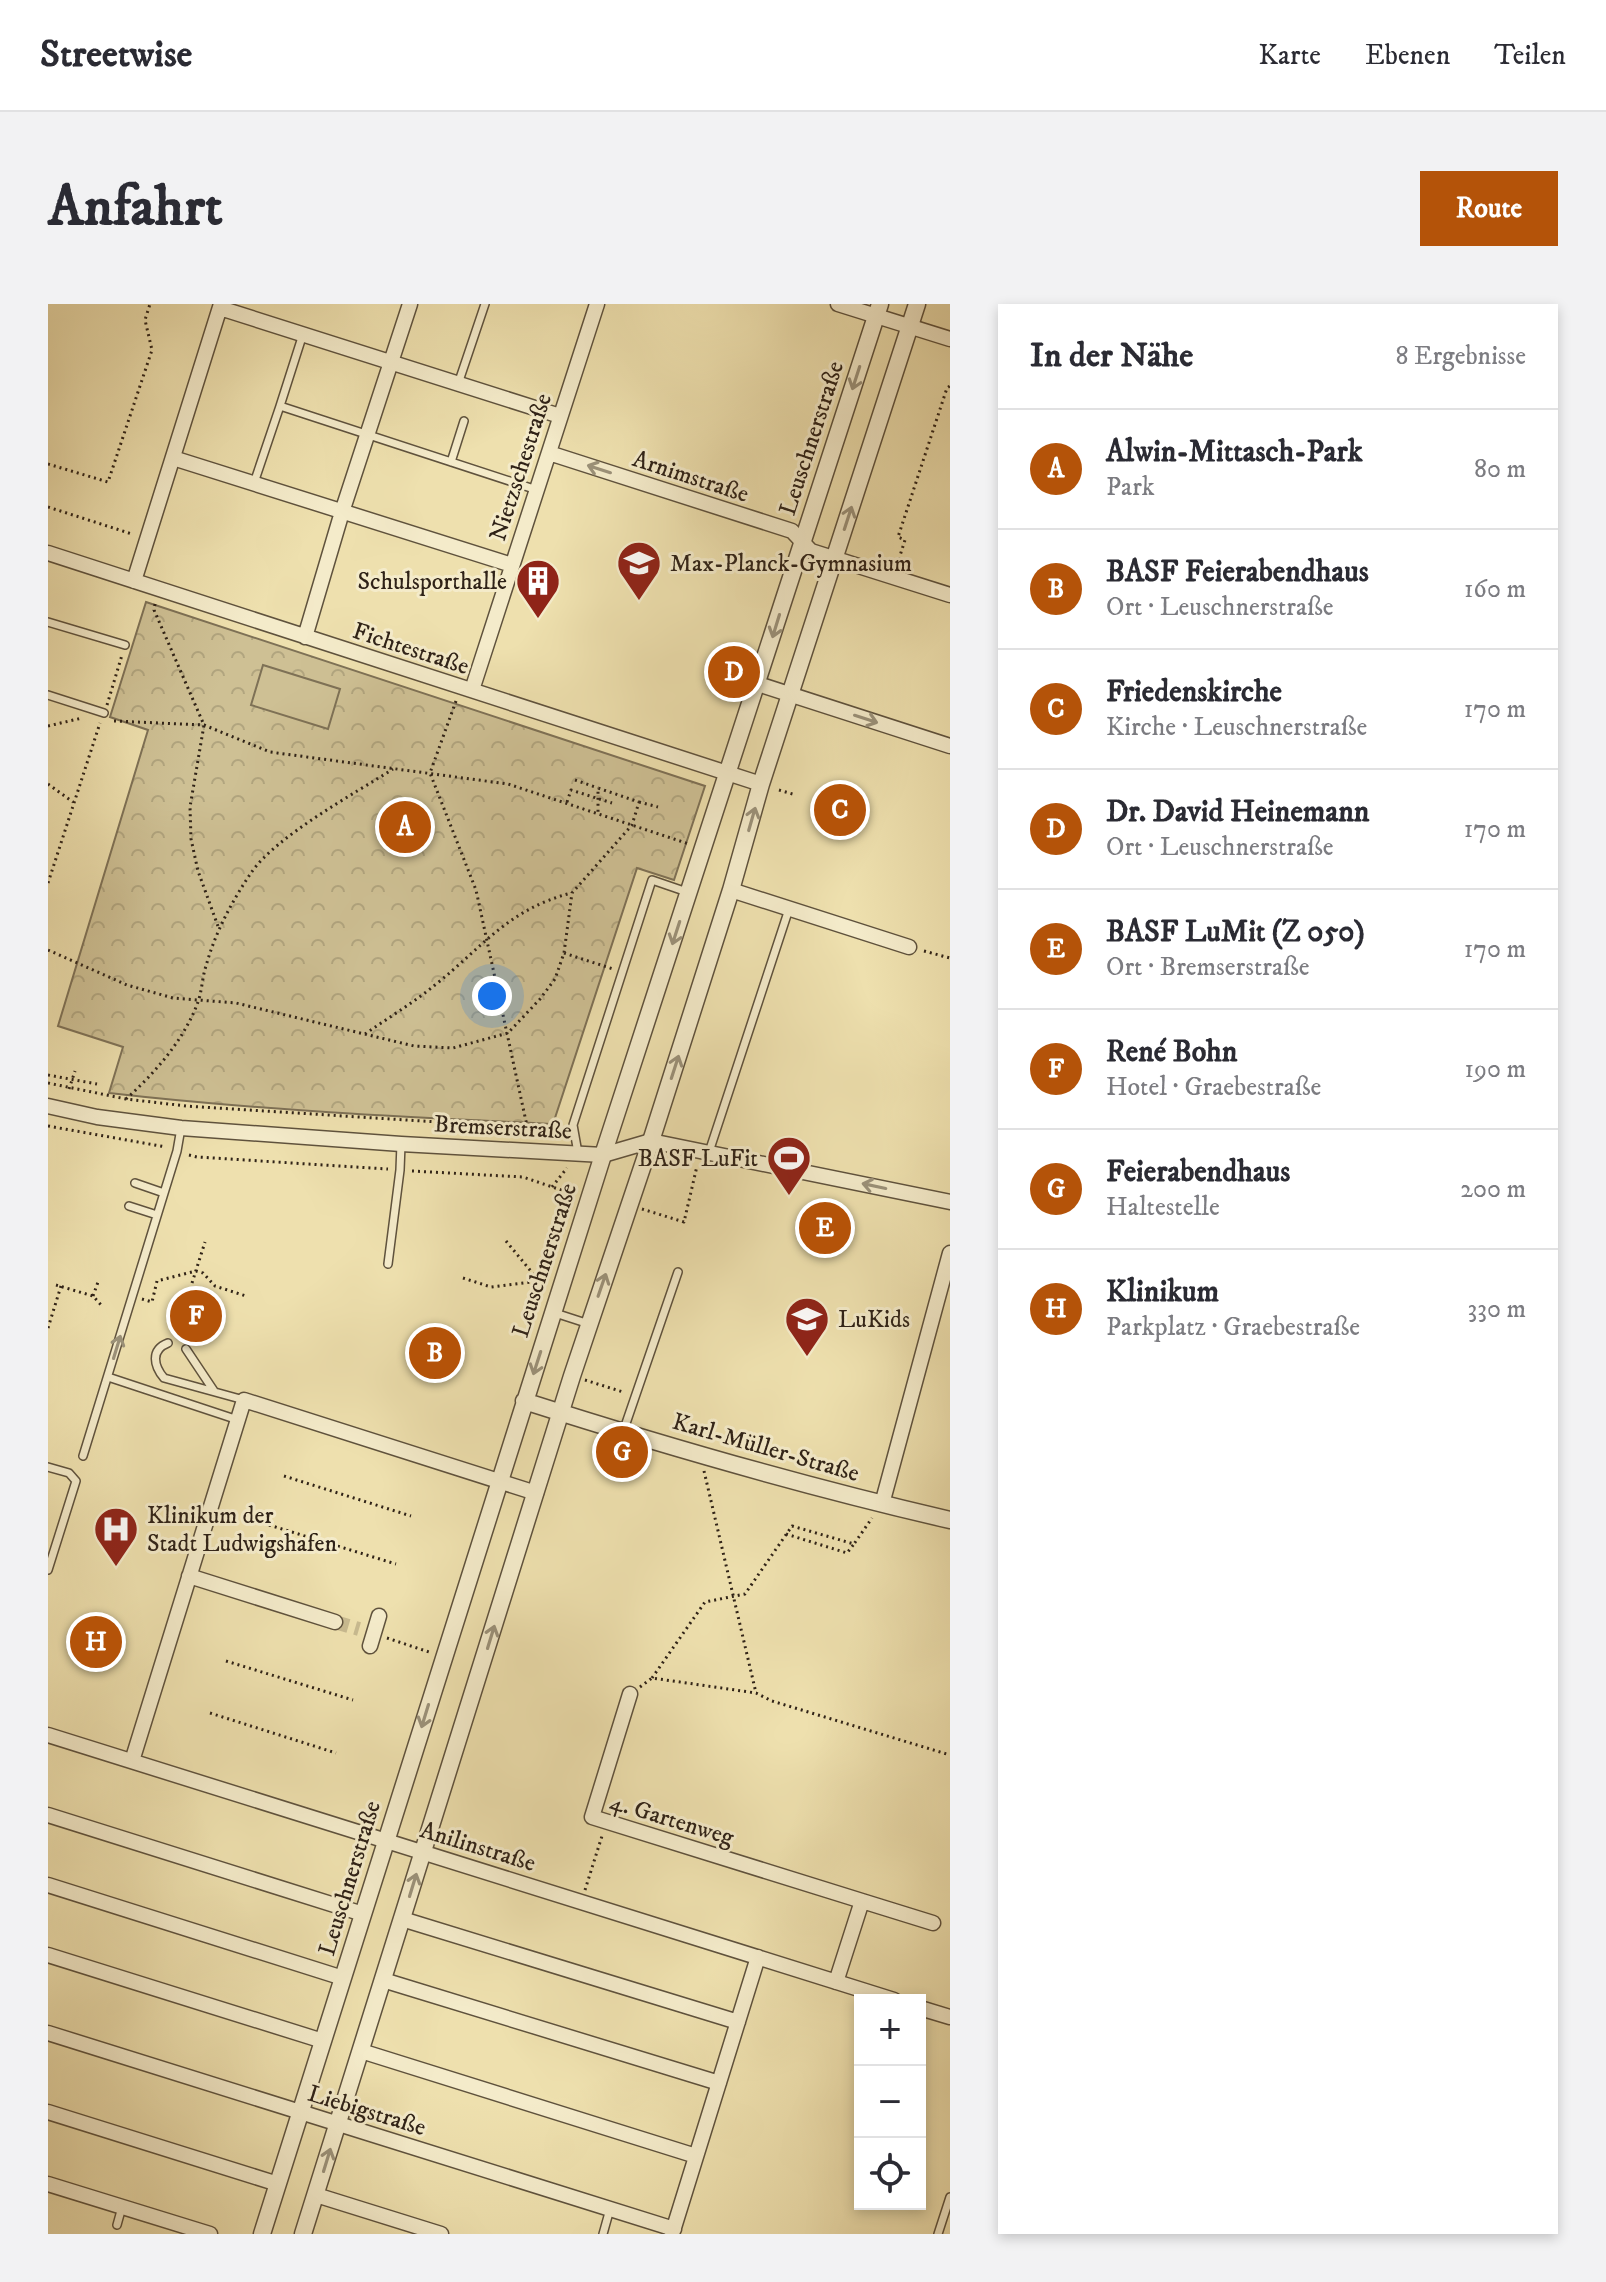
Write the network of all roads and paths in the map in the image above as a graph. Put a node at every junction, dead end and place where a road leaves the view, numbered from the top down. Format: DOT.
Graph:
graph roads {
  1 [pos="150,304"];
  2 [pos="410,304"];
  3 [pos="485,304"];
  4 [pos="597,304"];
  5 [pos="838,304"];
  6 [pos="917,304"];
  7 [pos="221,306"];
  8 [pos="878,310"];
  9 [pos="909,327"];
  10 [pos="303,334"];
  11 [pos="950,339"];
  12 [pos="391,362"];
  13 [pos="458,384"];
  14 [pos="950,386"];
  15 [pos="280,406"];
  16 [pos="560,416"];
  17 [pos="464,421"];
  18 [pos="367,434"];
  19 [pos="549,453"];
  20 [pos="173,458"];
  21 [pos="451,462"];
  22 [pos="48,464"];
  23 [pos="254,484"];
  24 [pos="537,490"];
  25 [pos="48,507"];
  26 [pos="342,512"];
  27 [pos="147,539"];
  28 [pos="802,542"];
  29 [pos="49,556"];
  30 [pos="835,558"];
  31 [pos="512,565"];
  32 [pos="893,577"];
  33 [pos="134,581"];
  34 [pos="950,595"];
  35 [pos="155,601"];
  36 [pos="48,622"];
  37 [pos="305,637"];
  38 [pos="125,645"];
  39 [pos="758,684"];
  40 [pos="466,688"];
  41 [pos="791,694"];
  42 [pos="48,695"];
  43 [pos="103,716"];
  44 [pos="204,725"];
  45 [pos="48,726"];
  46 [pos="950,746"];
  47 [pos="393,769"];
  48 [pos="430,773"];
  49 [pos="729,773"];
  50 [pos="575,780"];
  51 [pos="48,784"];
  52 [pos="761,784"];
  53 [pos="598,788"];
  54 [pos="779,790"];
  55 [pos="796,795"];
  56 [pos="599,799"];
  57 [pos="73,802"];
  58 [pos="567,802"];
  59 [pos="639,802"];
  60 [pos="612,803"];
  61 [pos="658,807"];
  62 [pos="598,812"];
  63 [pos="632,825"];
  64 [pos="703,850"];
  65 [pos="49,874"];
  66 [pos="48,883"];
  67 [pos="731,890"];
  68 [pos="689,892"];
  69 [pos="572,893"];
  70 [pos="789,909"];
  71 [pos="219,929"];
  72 [pos="488,938"];
  73 [pos="909,947"];
  74 [pos="48,950"];
  75 [pos="564,953"];
  76 [pos="950,958"];
  77 [pos="622,972"];
  78 [pos="198,1002"];
  79 [pos="508,1033"];
  80 [pos="365,1034"];
  81 [pos="75,1071"];
  82 [pos="48,1075"];
  83 [pos="72,1080"];
  84 [pos="48,1083"];
  85 [pos="97,1084"];
  86 [pos="69,1089"];
  87 [pos="126,1099"];
  88 [pos="48,1106"];
  89 [pos="48,1126"];
  90 [pos="527,1126"];
  91 [pos="181,1128"];
  92 [pos="574,1131"];
  93 [pos="651,1141"];
  94 [pos="401,1144"];
  95 [pos="177,1151"];
  96 [pos="705,1152"];
  97 [pos="578,1153"];
  98 [pos="603,1155"];
  99 [pos="400,1170"];
  100 [pos="135,1183"];
  101 [pos="552,1187"];
  102 [pos="164,1193"];
  103 [pos="589,1199"];
  104 [pos="950,1202"];
  105 [pos="630,1205"];
  106 [pos="129,1206"];
  107 [pos="157,1215"];
  108 [pos="506,1241"];
  109 [pos="205,1242"];
  110 [pos="950,1253"];
  111 [pos="388,1264"];
  112 [pos="196,1271"];
  113 [pos="678,1272"];
  114 [pos="463,1278"];
  115 [pos="98,1282"];
  116 [pos="192,1283"];
  117 [pos="56,1285"];
  118 [pos="61,1286"];
  119 [pos="93,1296"];
  120 [pos="246,1296"];
  121 [pos="152,1302"];
  122 [pos="102,1306"];
  123 [pos="553,1312"];
  124 [pos="589,1325"];
  125 [pos="48,1328"];
  126 [pos="168,1343"];
  127 [pos="186,1349"];
  128 [pos="572,1376"];
  129 [pos="108,1377"];
  130 [pos="214,1391"];
  131 [pos="635,1396"];
  132 [pos="244,1400"];
  133 [pos="524,1401"];
  134 [pos="561,1413"];
  135 [pos="238,1420"];
  136 [pos="623,1432"];
  137 [pos="700,1455"];
  138 [pos="83,1456"];
  139 [pos="48,1467"];
  140 [pos="284,1476"];
  141 [pos="499,1481"];
  142 [pos="536,1493"];
  143 [pos="882,1504"];
  144 [pos="411,1516"];
  145 [pos="950,1520"];
  146 [pos="269,1525"];
  147 [pos="786,1534"];
  148 [pos="854,1544"];
  149 [pos="396,1564"];
  150 [pos="48,1570"];
  151 [pos="189,1576"];
  152 [pos="732,1596"];
  153 [pos="379,1616"];
  154 [pos="335,1622"];
  155 [pos="367,1636"];
  156 [pos="444,1657"];
  157 [pos="226,1661"];
  158 [pos="652,1678"];
  159 [pos="756,1693"];
  160 [pos="630,1694"];
  161 [pos="353,1700"];
  162 [pos="210,1713"];
  163 [pos="48,1735"];
  164 [pos="336,1753"];
  165 [pos="950,1755"];
  166 [pos="132,1761"];
  167 [pos="48,1815"];
  168 [pos="606,1821"];
  169 [pos="386,1841"];
  170 [pos="423,1852"];
  171 [pos="48,1885"];
  172 [pos="862,1901"];
  173 [pos="581,1902"];
  174 [pos="363,1914"];
  175 [pos="402,1919"];
  176 [pos="933,1923"];
  177 [pos="48,1955"];
  178 [pos="758,1957"];
  179 [pos="343,1978"];
  180 [pos="383,1980"];
  181 [pos="836,1982"];
  182 [pos="875,1994"];
  183 [pos="926,2010"];
  184 [pos="950,2017"];
  185 [pos="738,2022"];
  186 [pos="48,2033"];
  187 [pos="323,2041"];
  188 [pos="361,2051"];
  189 [pos="719,2083"];
  190 [pos="48,2112"];
  191 [pos="301,2112"];
  192 [pos="338,2124"];
  193 [pos="696,2156"];
  194 [pos="48,2184"];
  195 [pos="278,2184"];
  196 [pos="316,2195"];
  197 [pos="950,2197"];
  198 [pos="122,2207"];
  199 [pos="610,2209"];
  200 [pos="117,2225"];
  201 [pos="673,2231"];
  202 [pos="210,2234"];
  203 [pos="262,2234"];
  204 [pos="303,2234"];
  205 [pos="441,2234"];
  206 [pos="603,2234"];
  207 [pos="938,2234"];
  1 -- 22 [label="path"];
  2 -- 12 [label="street"];
  3 -- 13 [label="lane"];
  4 -- 16 [label="street, Nietzschestraße"];
  5 -- 8 [label="street"];
  6 -- 9 [label="street"];
  7 -- 10 [label="street"];
  7 -- 20 [label="street"];
  8 -- 9 [label="street"];
  8 -- 28 [label="street, Leuschnerstraße, one-way"];
  9 -- 11 [label="street"];
  30 -- 9 [label="street, one-way"];
  10 -- 12 [label="street"];
  10 -- 15 [label="lane"];
  12 -- 13 [label="street"];
  12 -- 18 [label="street"];
  13 -- 16 [label="street"];
  14 -- 32 [label="path"];
  15 -- 18 [label="lane"];
  15 -- 23 [label="lane"];
  16 -- 19 [label="street, Nietzschestraße"];
  17 -- 21 [label="lane"];
  18 -- 21 [label="lane"];
  18 -- 26 [label="street"];
  19 -- 24 [label="street, Nietzschestraße"];
  28 -- 19 [label="street, Arnimstraße, one-way"];
  20 -- 23 [label="street"];
  20 -- 27 [label="street"];
  21 -- 24 [label="lane"];
  23 -- 26 [label="street"];
  24 -- 31 [label="street, Nietzschestraße"];
  25 -- 27 [label="path"];
  26 -- 31 [label="street"];
  26 -- 37 [label="street"];
  27 -- 33 [label="street"];
  28 -- 30 [label="street, Arnimstraße"];
  28 -- 39 [label="street, Leuschnerstraße, one-way"];
  29 -- 33 [label="street, Fichtestraße"];
  30 -- 32 [label="street, Arnimstraße"];
  30 -- 41 [label="street"];
  31 -- 40 [label="street, Nietzschestraße"];
  32 -- 34 [label="street, Arnimstraße"];
  33 -- 37 [label="street, Fichtestraße"];
  35 -- 44 [label="path"];
  36 -- 38 [label="lane"];
  37 -- 40 [label="street, Fichtestraße"];
  38 -- 43 [label="path"];
  39 -- 41 [label="street"];
  39 -- 49 [label="street, Leuschnerstraße"];
  40 -- 48 [label="path"];
  40 -- 49 [label="street, Fichtestraße"];
  41 -- 46 [label="street, one-way"];
  41 -- 52 [label="street"];
  42 -- 43 [label="lane"];
  43 -- 44 [label="path"];
  43 -- 45 [label="path"];
  43 -- 57 [label="path"];
  44 -- 47 [label="path"];
  44 -- 71 [label="path"];
  47 -- 48 [label="path"];
  47 -- 71 [label="path"];
  48 -- 58 [label="path"];
  48 -- 72 [label="path"];
  49 -- 52 [label="street, Fichtestraße"];
  49 -- 64 [label="street, Leuschnerstraße"];
  50 -- 53 [label="path"];
  51 -- 57 [label="path"];
  67 -- 52 [label="street, one-way"];
  53 -- 56 [label="path"];
  53 -- 59 [label="path"];
  54 -- 55 [label="path"];
  56 -- 58 [label="path"];
  56 -- 60 [label="path"];
  56 -- 62 [label="path"];
  57 -- 65 [label="path"];
  58 -- 62 [label="path"];
  59 -- 61 [label="path"];
  59 -- 63 [label="path"];
  62 -- 63 [label="path"];
  63 -- 64 [label="path"];
  63 -- 69 [label="path"];
  64 -- 68 [label="street, Leuschnerstraße"];
  65 -- 66 [label="path"];
  67 -- 70 [label="street"];
  93 -- 67 [label="street, one-way"];
  68 -- 77 [label="lane"];
  68 -- 98 [label="street, Leuschnerstraße, one-way"];
  69 -- 72 [label="path"];
  69 -- 75 [label="path"];
  70 -- 73 [label="street"];
  70 -- 96 [label="lane"];
  71 -- 78 [label="path"];
  72 -- 79 [label="path"];
  72 -- 80 [label="path"];
  73 -- 76 [label="path"];
  74 -- 78 [label="path"];
  75 -- 77 [label="path"];
  75 -- 79 [label="path"];
  77 -- 92 [label="lane"];
  78 -- 80 [label="path"];
  78 -- 87 [label="path"];
  79 -- 80 [label="path"];
  79 -- 90 [label="path"];
  81 -- 83 [label="path"];
  82 -- 83 [label="path"];
  83 -- 85 [label="path"];
  83 -- 86 [label="path"];
  84 -- 86 [label="path"];
  86 -- 87 [label="path"];
  87 -- 90 [label="path"];
  88 -- 91 [label="street, Bremserstraße"];
  89 -- 95 [label="path"];
  90 -- 92 [label="path"];
  91 -- 94 [label="street, Bremserstraße"];
  91 -- 95 [label="lane"];
  92 -- 97 [label="lane"];
  93 -- 96 [label="street, Bremserstraße"];
  93 -- 98 [label="street, Bremserstraße"];
  93 -- 105 [label="street"];
  94 -- 97 [label="street, Bremserstraße"];
  94 -- 99 [label="lane"];
  95 -- 99 [label="path"];
  95 -- 102 [label="lane"];
  104 -- 96 [label="street, Bremserstraße, one-way"];
  96 -- 105 [label="path"];
  97 -- 98 [label="street, Bremserstraße"];
  97 -- 101 [label="path"];
  98 -- 103 [label="street, Leuschnerstraße"];
  99 -- 101 [label="path"];
  99 -- 111 [label="lane"];
  100 -- 102 [label="lane"];
  101 -- 103 [label="path"];
  102 -- 107 [label="lane"];
  103 -- 123 [label="street, Leuschnerstraße"];
  124 -- 105 [label="street, one-way"];
  106 -- 107 [label="lane"];
  129 -- 107 [label="lane, one-way"];
  108 -- 114 [label="path"];
  109 -- 112 [label="path"];
  110 -- 143 [label="street"];
  112 -- 116 [label="path"];
  112 -- 120 [label="path"];
  112 -- 121 [label="path"];
  113 -- 131 [label="lane"];
  115 -- 119 [label="path"];
  117 -- 118 [label="path"];
  118 -- 119 [label="path"];
  118 -- 125 [label="path"];
  119 -- 122 [label="path"];
  123 -- 124 [label="lane"];
  123 -- 133 [label="street, Leuschnerstraße, one-way"];
  124 -- 128 [label="street"];
  126 -- 130 [label="lane"];
  127 -- 130 [label="lane"];
  128 -- 131 [label="path"];
  128 -- 134 [label="street"];
  129 -- 135 [label="lane"];
  129 -- 138 [label="lane"];
  130 -- 132 [label="lane"];
  131 -- 136 [label="lane"];
  132 -- 135 [label="street"];
  132 -- 141 [label="street"];
  133 -- 134 [label="street, Karl-Müller-Straße"];
  133 -- 141 [label="street, Leuschnerstraße"];
  134 -- 136 [label="street, Karl-Müller-Straße"];
  134 -- 142 [label="street"];
  135 -- 151 [label="street"];
  136 -- 137 [label="street, Karl-Müller-Straße"];
  137 -- 143 [label="street, Karl-Müller-Straße"];
  137 -- 152 [label="path"];
  139 -- 150 [label="lane"];
  140 -- 144 [label="path"];
  141 -- 142 [label="street"];
  141 -- 156 [label="street, Leuschnerstraße"];
  170 -- 142 [label="street, one-way"];
  143 -- 145 [label="street, Karl-Müller-Straße"];
  143 -- 148 [label="path"];
  146 -- 149 [label="path"];
  147 -- 148 [label="path"];
  147 -- 148 [label="path"];
  147 -- 152 [label="path"];
  151 -- 154 [label="street"];
  151 -- 166 [label="street"];
  152 -- 158 [label="path"];
  152 -- 159 [label="path"];
  153 -- 155 [label="street"];
  155 -- 156 [label="path"];
  156 -- 169 [label="street, Leuschnerstraße, one-way"];
  157 -- 161 [label="path"];
  158 -- 159 [label="path"];
  158 -- 160 [label="path"];
  159 -- 165 [label="path"];
  160 -- 168 [label="street, 4. Gartenweg"];
  162 -- 164 [label="path"];
  163 -- 166 [label="street, Anilinstraße"];
  166 -- 169 [label="street, Anilinstraße"];
  167 -- 174 [label="street"];
  168 -- 172 [label="street, 4. Gartenweg"];
  168 -- 173 [label="path"];
  169 -- 170 [label="street, Anilinstraße"];
  169 -- 174 [label="street, Leuschnerstraße"];
  170 -- 173 [label="street, Anilinstraße"];
  175 -- 170 [label="street, one-way"];
  171 -- 179 [label="street"];
  172 -- 176 [label="street, 4. Gartenweg"];
  172 -- 181 [label="street"];
  173 -- 178 [label="street, Anilinstraße"];
  174 -- 179 [label="street, Leuschnerstraße"];
  175 -- 180 [label="street"];
  175 -- 185 [label="street"];
  177 -- 187 [label="street"];
  178 -- 181 [label="street, Anilinstraße"];
  178 -- 185 [label="street"];
  179 -- 187 [label="street, Leuschnerstraße"];
  180 -- 188 [label="street"];
  180 -- 189 [label="street"];
  181 -- 182 [label="street, Anilinstraße"];
  183 -- 184 [label="street"];
  185 -- 189 [label="street"];
  186 -- 191 [label="street, Liebigstraße"];
  187 -- 191 [label="street, Leuschnerstraße"];
  188 -- 192 [label="street"];
  188 -- 193 [label="street"];
  189 -- 193 [label="street"];
  190 -- 195 [label="street"];
  191 -- 192 [label="street, Liebigstraße"];
  191 -- 195 [label="street, Leuschnerstraße"];
  196 -- 192 [label="street, one-way"];
  192 -- 199 [label="street, Liebigstraße"];
  193 -- 201 [label="street"];
  194 -- 198 [label="street"];
  195 -- 203 [label="street, Leuschnerstraße"];
  196 -- 204 [label="street"];
  196 -- 205 [label="street"];
  197 -- 207 [label="lane"];
  198 -- 200 [label="lane"];
  198 -- 202 [label="street"];
  199 -- 201 [label="street, Liebigstraße"];
  199 -- 206 [label="lane"];
}
